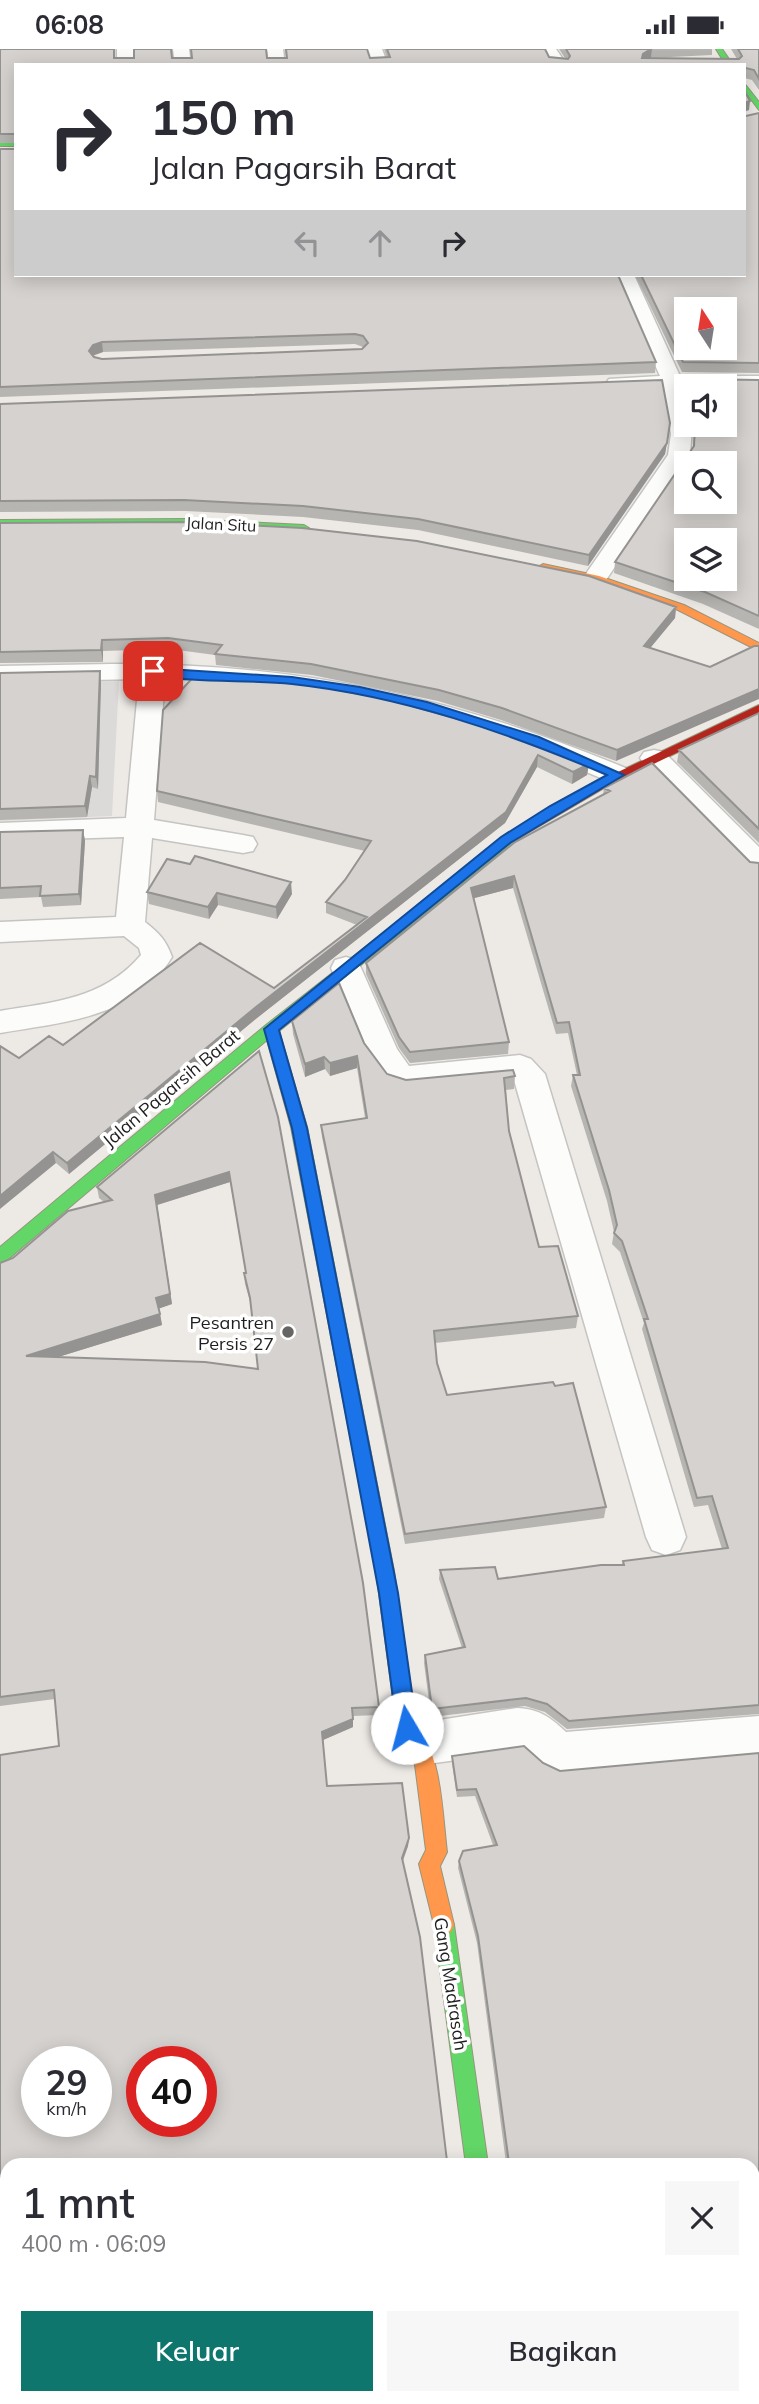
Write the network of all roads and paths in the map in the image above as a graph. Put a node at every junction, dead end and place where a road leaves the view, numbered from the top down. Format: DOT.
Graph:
graph roads {
  1 [pos="726,59"];
  2 [pos="705,63"];
  3 [pos="746,88"];
  4 [pos="759,108"];
  5 [pos="625,277"];
  6 [pos="671,381"];
  7 [pos="759,381"];
  8 [pos="602,384"];
  9 [pos="0,523"];
  10 [pos="315,529"];
  11 [pos="527,564"];
  12 [pos="595,578"];
  13 [pos="759,648"];
  14 [pos="153,671"];
  15 [pos="0,674"];
  16 [pos="759,709"];
  17 [pos="654,758"];
  18 [pos="618,775"];
  19 [pos="141,827"];
  20 [pos="0,832"];
  21 [pos="243,845"];
  22 [pos="759,864"];
  23 [pos="130,926"];
  24 [pos="0,932"];
  25 [pos="346,968"];
  26 [pos="0,1022"];
  27 [pos="271,1029"];
  28 [pos="0,1256"];
  29 [pos="666,1537"];
  30 [pos="759,1737"];
  31 [pos="419,1744"];
  32 [pos="476,2158"];
  1 -- 2 [label="street"];
  3 -- 4 [label="street"];
  5 -- 6 [label="street"];
  6 -- 7 [label="street"];
  6 -- 8 [label="street"];
  6 -- 12 [label="street"];
  9 -- 10 [label="street, Jalan Situ"];
  11 -- 12 [label="street"];
  12 -- 13 [label="street"];
  14 -- 15 [label="street"];
  14 -- 18 [label="street"];
  14 -- 19 [label="street"];
  16 -- 17 [label="street, Jalan Pagarsih Barat"];
  17 -- 18 [label="street, Jalan Pagarsih Barat"];
  17 -- 22 [label="street"];
  18 -- 25 [label="street, Jalan Pagarsih Barat"];
  19 -- 20 [label="street"];
  19 -- 21 [label="street"];
  19 -- 23 [label="street"];
  23 -- 24 [label="street"];
  23 -- 26 [label="street"];
  25 -- 27 [label="street, Jalan Pagarsih Barat"];
  25 -- 29 [label="street"];
  27 -- 28 [label="street, Jalan Pagarsih Barat"];
  27 -- 31 [label="street, Gang Madrasah"];
  30 -- 31 [label="street"];
  31 -- 32 [label="street, Gang Madrasah"];
}
